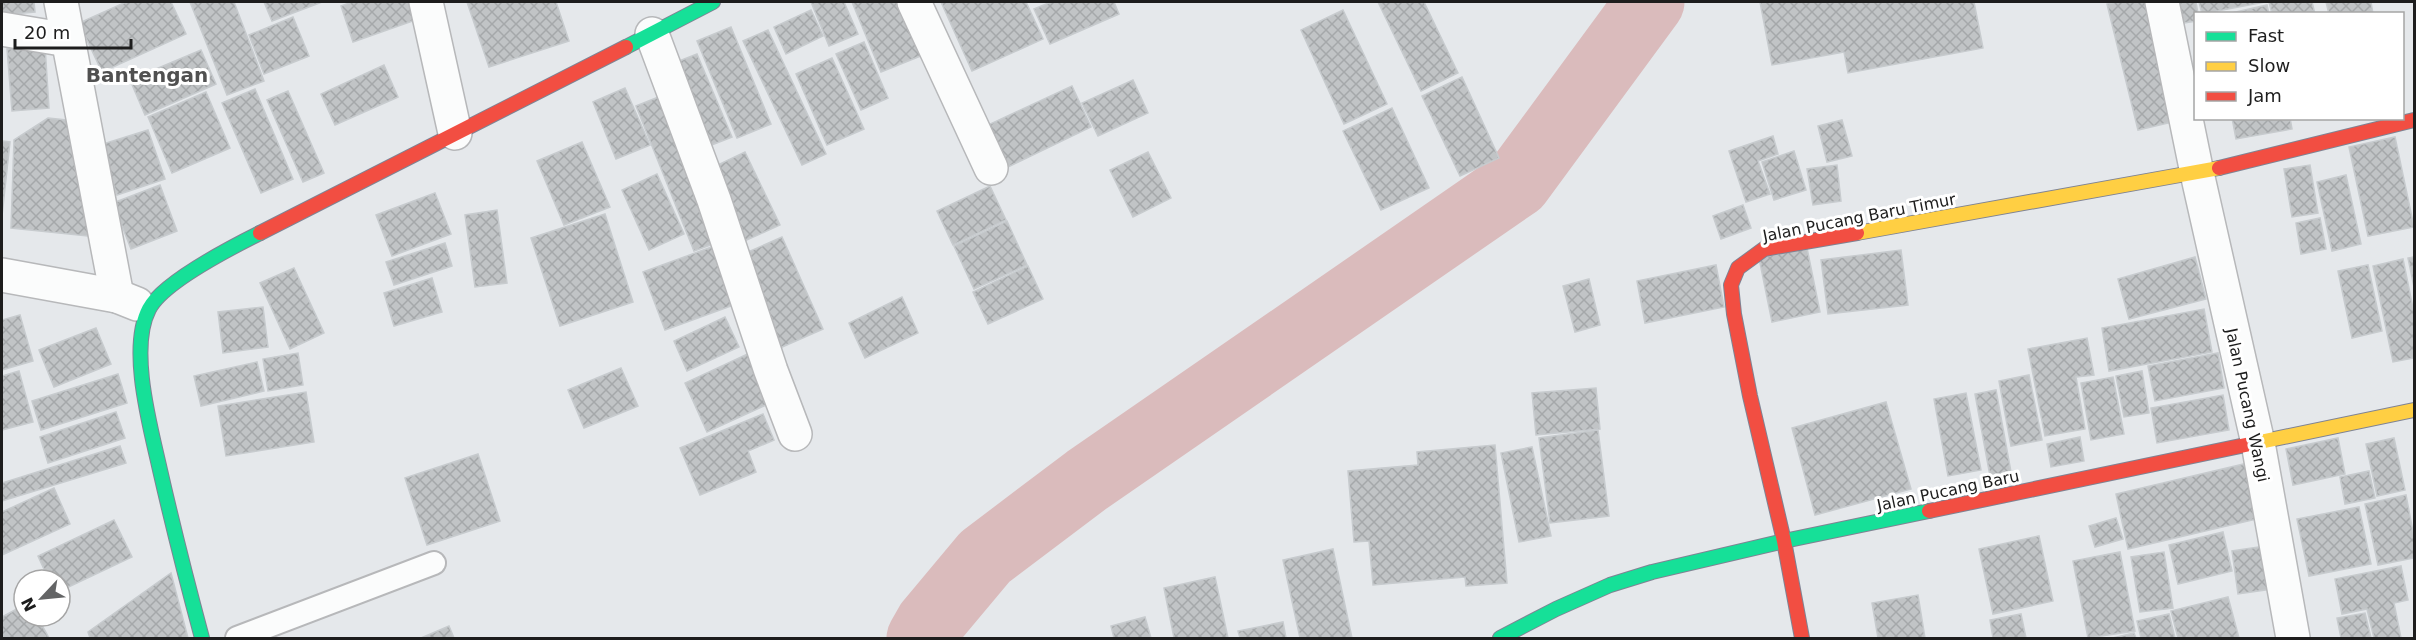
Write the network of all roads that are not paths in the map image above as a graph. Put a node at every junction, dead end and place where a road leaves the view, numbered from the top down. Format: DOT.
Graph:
graph roads {
  1 [pos="61,2"];
  2 [pos="426,2"];
  3 [pos="713,2"];
  4 [pos="914,2"];
  5 [pos="2162,2"];
  6 [pos="2,29"];
  7 [pos="652,34"];
  8 [pos="68,40"];
  9 [pos="2415,120"];
  10 [pos="455,133"];
  11 [pos="991,168"];
  12 [pos="2197,173"];
  13 [pos="2,275"];
  14 [pos="117,296"];
  15 [pos="149,309"];
  16 [pos="2415,410"];
  17 [pos="795,434"];
  18 [pos="2258,443"];
  19 [pos="1784,541"];
  20 [pos="434,563"];
  21 [pos="202,639"];
  22 [pos="237,639"];
  23 [pos="1500,639"];
  24 [pos="1802,639"];
  25 [pos="2294,639"];
  1 -- 8 [label="street"];
  2 -- 10 [label="street"];
  3 -- 7 [label="street"];
  4 -- 11 [label="street"];
  5 -- 12 [label="street, Jalan Pucang Wangi"];
  6 -- 8 [label="street"];
  7 -- 10 [label="street"];
  7 -- 17 [label="street"];
  8 -- 14 [label="street"];
  9 -- 12 [label="street, Jalan Pucang Baru Timur"];
  10 -- 15 [label="street"];
  12 -- 18 [label="street, Jalan Pucang Wangi"];
  12 -- 19 [label="street, Jalan Pucang Baru Timur"];
  13 -- 14 [label="street"];
  14 -- 15 [label="street"];
  15 -- 21 [label="street"];
  16 -- 18 [label="street, Jalan Pucang Baru"];
  18 -- 19 [label="street, Jalan Pucang Baru"];
  18 -- 25 [label="street, Jalan Pucang Wangi"];
  19 -- 23 [label="street, Jalan Pucang Baru"];
  19 -- 24 [label="street, Jalan Pucang Baru Timur"];
  20 -- 22 [label="lane"];
}
